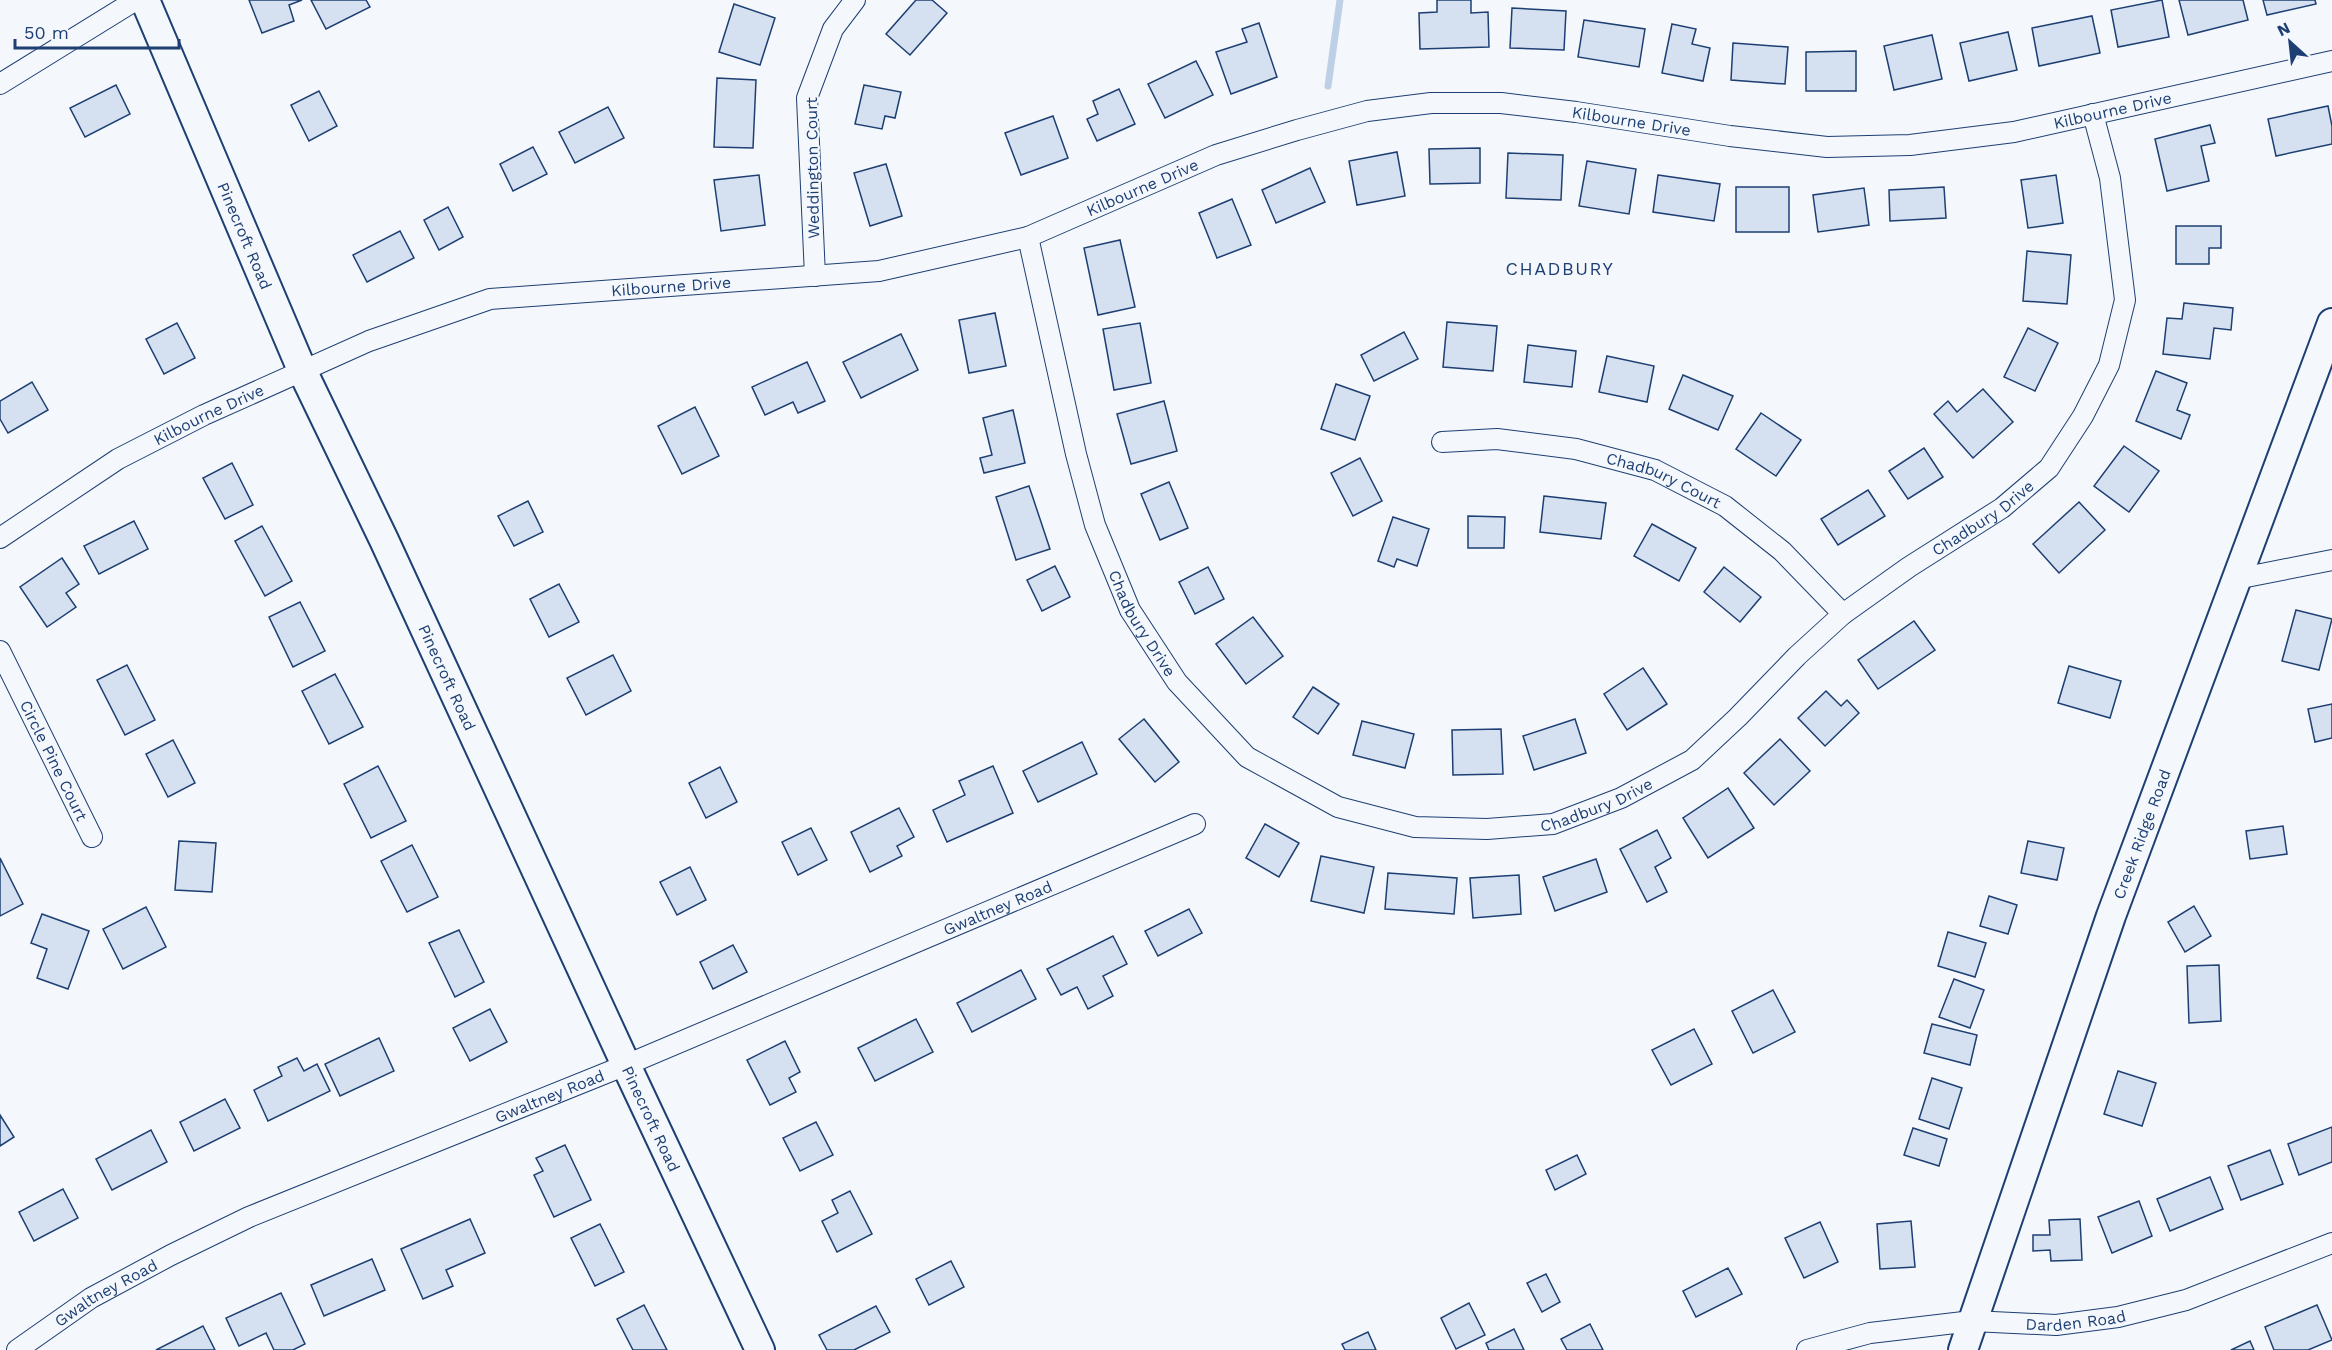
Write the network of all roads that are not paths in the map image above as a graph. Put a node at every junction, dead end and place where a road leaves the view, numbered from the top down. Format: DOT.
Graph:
graph roads {
  1 [pos="136,0"];
  2 [pos="145,0"];
  3 [pos="855,0"];
  4 [pos="2332,61"];
  5 [pos="0,84"];
  6 [pos="2093,114"];
  7 [pos="1028,237"];
  8 [pos="815,276"];
  9 [pos="2332,323"];
  10 [pos="302,370"];
  11 [pos="1442,442"];
  12 [pos="0,538"];
  13 [pos="2332,560"];
  14 [pos="2236,579"];
  15 [pos="1842,614"];
  16 [pos="0,651"];
  17 [pos="1195,824"];
  18 [pos="92,837"];
  19 [pos="626,1065"];
  20 [pos="2332,1243"];
  21 [pos="1972,1321"];
  22 [pos="17,1350"];
  23 [pos="760,1350"];
  24 [pos="1807,1350"];
  25 [pos="1963,1350"];
  1 -- 5 [label="street"];
  2 -- 10 [label="street, Pinecroft Road"];
  3 -- 8 [label="street, Weddington Court"];
  4 -- 6 [label="street, Kilbourne Drive"];
  6 -- 7 [label="street, Kilbourne Drive"];
  6 -- 15 [label="street, Chadbury Drive"];
  7 -- 8 [label="street, Kilbourne Drive"];
  7 -- 15 [label="street, Chadbury Drive"];
  8 -- 10 [label="street, Kilbourne Drive"];
  9 -- 14 [label="street, Creek Ridge Road"];
  10 -- 12 [label="street, Kilbourne Drive"];
  10 -- 19 [label="street, Pinecroft Road"];
  11 -- 15 [label="street, Chadbury Court"];
  13 -- 14 [label="street"];
  14 -- 21 [label="street, Creek Ridge Road"];
  16 -- 18 [label="street, Circle Pine Court"];
  17 -- 19 [label="street, Gwaltney Road"];
  19 -- 22 [label="street, Gwaltney Road"];
  19 -- 23 [label="street, Pinecroft Road"];
  20 -- 21 [label="street, Darden Road"];
  21 -- 24 [label="street, Darden Road"];
  21 -- 25 [label="street, Creek Ridge Road"];
}
